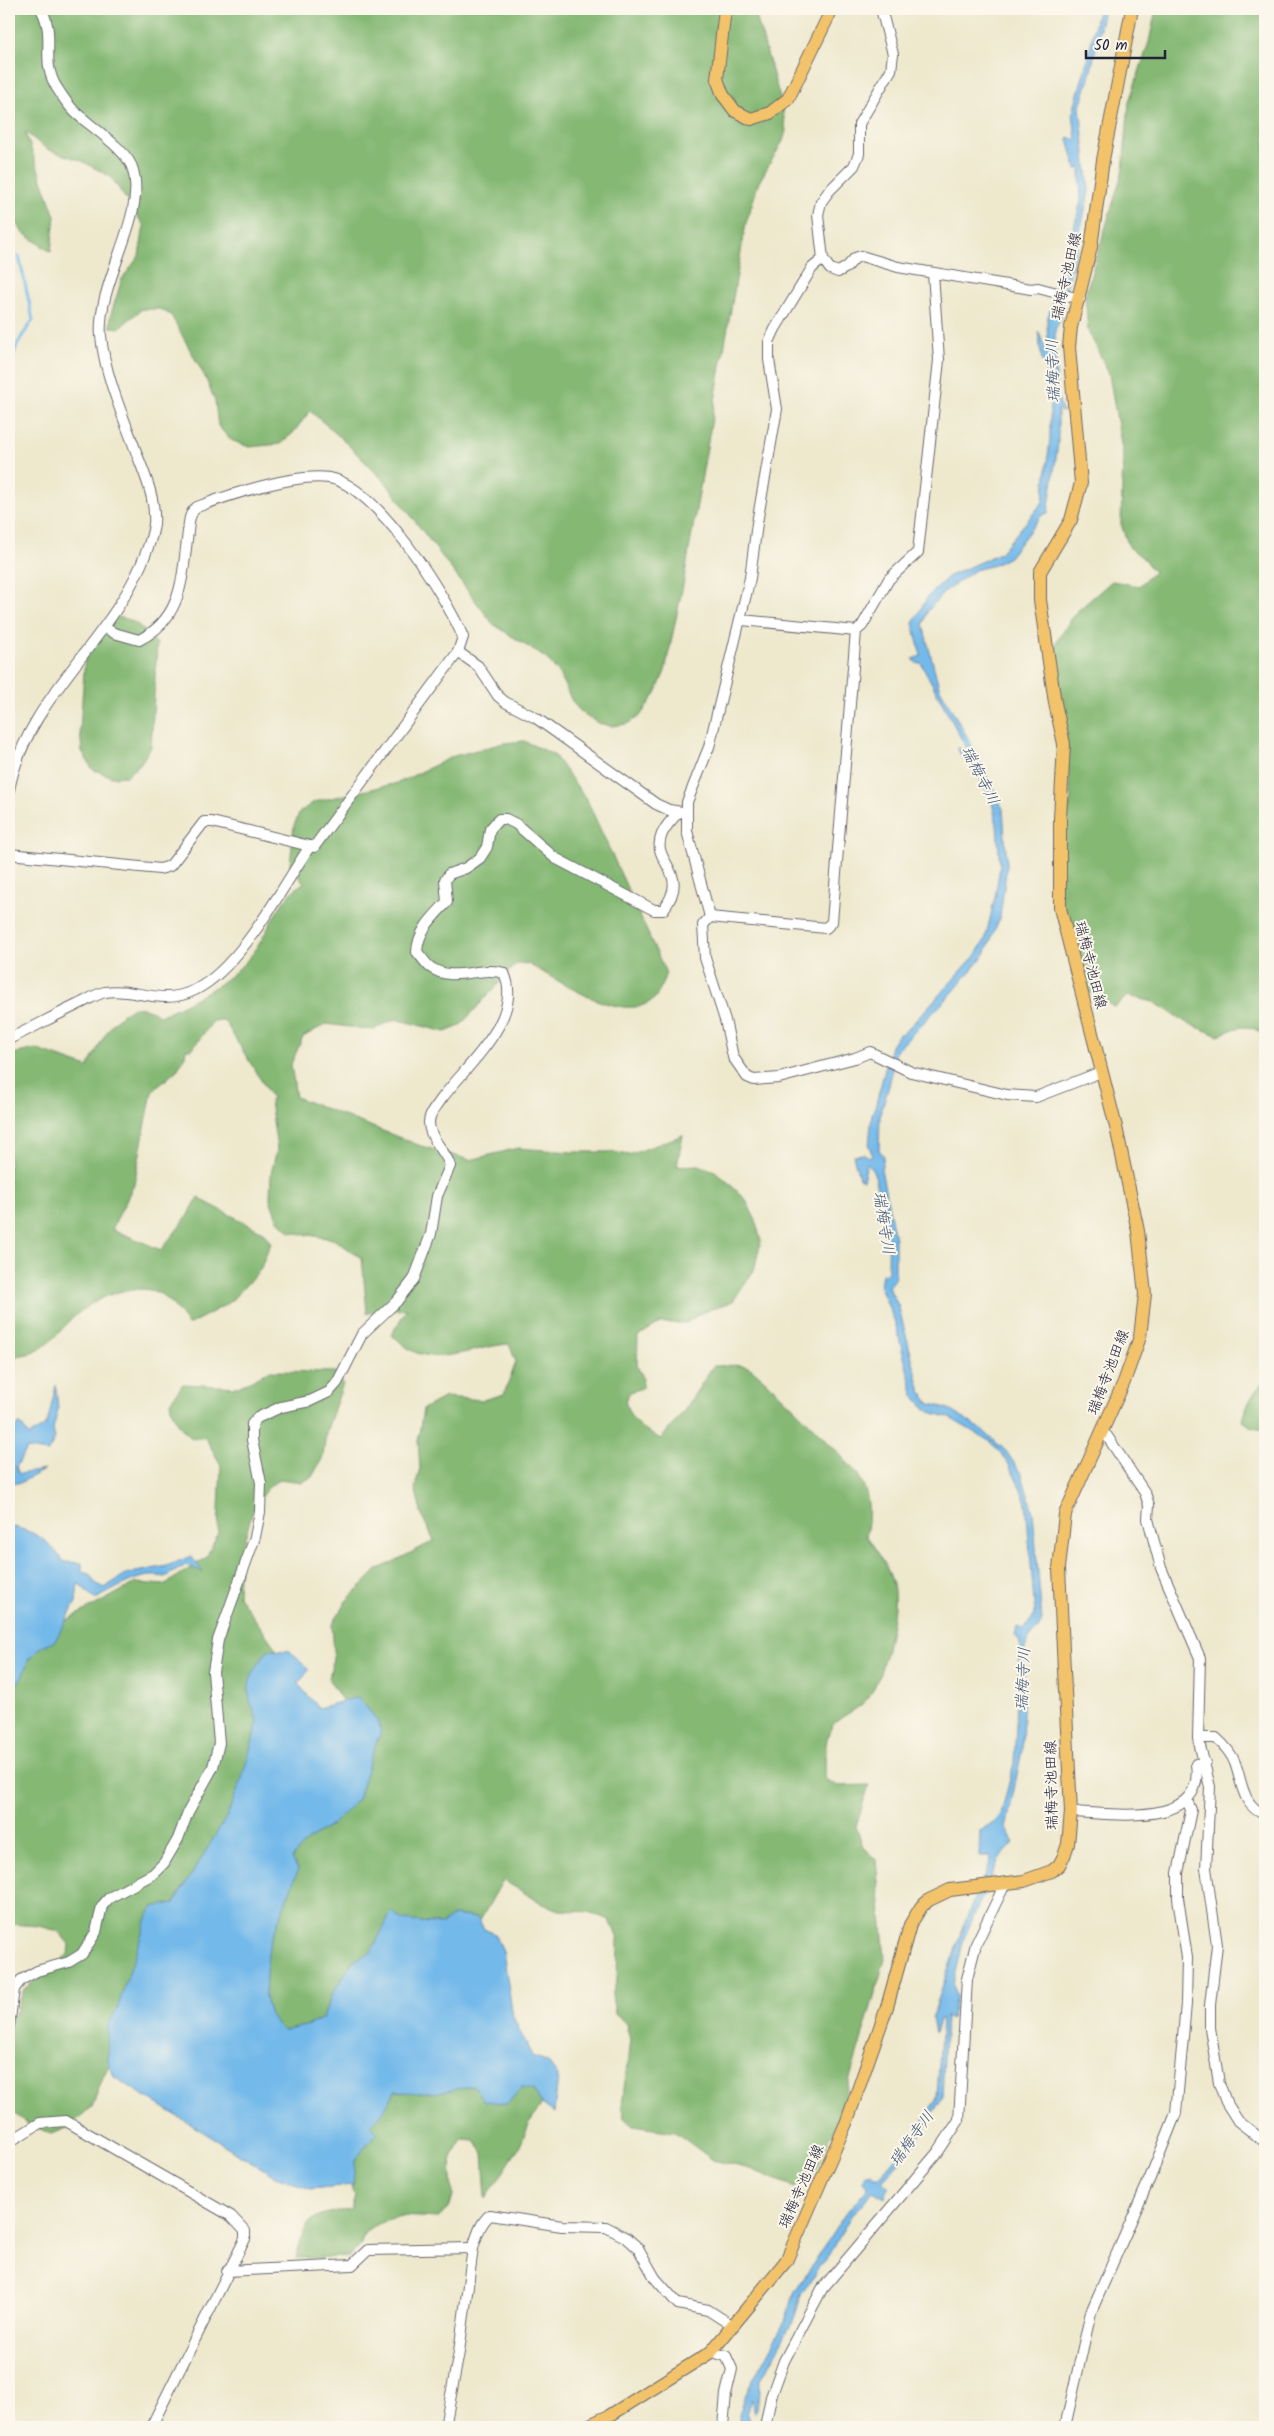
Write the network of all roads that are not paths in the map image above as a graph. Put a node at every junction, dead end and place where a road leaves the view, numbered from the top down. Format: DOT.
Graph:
graph roads {
  1 [pos="41,9"];
  2 [pos="725,9"];
  3 [pos="832,9"];
  4 [pos="881,9"];
  5 [pos="1132,9"];
  6 [pos="823,259"];
  7 [pos="933,273"];
  8 [pos="1080,299"];
  9 [pos="742,620"];
  10 [pos="105,628"];
  11 [pos="856,631"];
  12 [pos="458,652"];
  13 [pos="9,790"];
  14 [pos="682,812"];
  15 [pos="310,846"];
  16 [pos="9,854"];
  17 [pos="710,917"];
  18 [pos="9,1039"];
  19 [pos="1101,1072"];
  20 [pos="1102,1434"];
  21 [pos="1198,1738"];
  22 [pos="1205,1763"];
  23 [pos="1187,1800"];
  24 [pos="1071,1812"];
  25 [pos="1265,1814"];
  26 [pos="1005,1884"];
  27 [pos="9,2026"];
  28 [pos="9,2142"];
  29 [pos="1265,2142"];
  30 [pos="473,2248"];
  31 [pos="227,2271"];
  32 [pos="733,2326"];
  33 [pos="711,2352"];
  34 [pos="151,2427"];
  35 [pos="445,2427"];
  36 [pos="585,2427"];
  37 [pos="723,2427"];
  38 [pos="765,2427"];
  39 [pos="1065,2427"];
  1 -- 10 [label="street"];
  2 -- 3 [label="main road"];
  4 -- 6 [label="street"];
  5 -- 8 [label="main road, 瑞梅寺池田線"];
  6 -- 7 [label="street"];
  6 -- 9 [label="street"];
  7 -- 8 [label="street"];
  7 -- 11 [label="street"];
  8 -- 19 [label="main road, 瑞梅寺池田線"];
  9 -- 11 [label="street"];
  9 -- 14 [label="street"];
  10 -- 12 [label="street"];
  10 -- 13 [label="street"];
  11 -- 17 [label="street"];
  12 -- 14 [label="street"];
  12 -- 15 [label="street"];
  14 -- 17 [label="street"];
  14 -- 27 [label="street"];
  15 -- 16 [label="street"];
  15 -- 18 [label="street"];
  17 -- 19 [label="street"];
  19 -- 20 [label="main road, 瑞梅寺池田線"];
  20 -- 21 [label="street"];
  20 -- 24 [label="main road, 瑞梅寺池田線"];
  21 -- 22 [label="street"];
  21 -- 25 [label="street"];
  22 -- 23 [label="street"];
  22 -- 29 [label="street"];
  23 -- 24 [label="street"];
  23 -- 39 [label="street"];
  24 -- 26 [label="main road, 瑞梅寺池田線"];
  26 -- 32 [label="main road, 瑞梅寺池田線"];
  26 -- 38 [label="street"];
  28 -- 31 [label="street"];
  30 -- 31 [label="street"];
  30 -- 32 [label="street"];
  30 -- 35 [label="street"];
  31 -- 34 [label="street"];
  32 -- 33 [label="main road, 瑞梅寺池田線"];
  33 -- 36 [label="main road, 瑞梅寺池田線"];
  33 -- 37 [label="street"];
}
